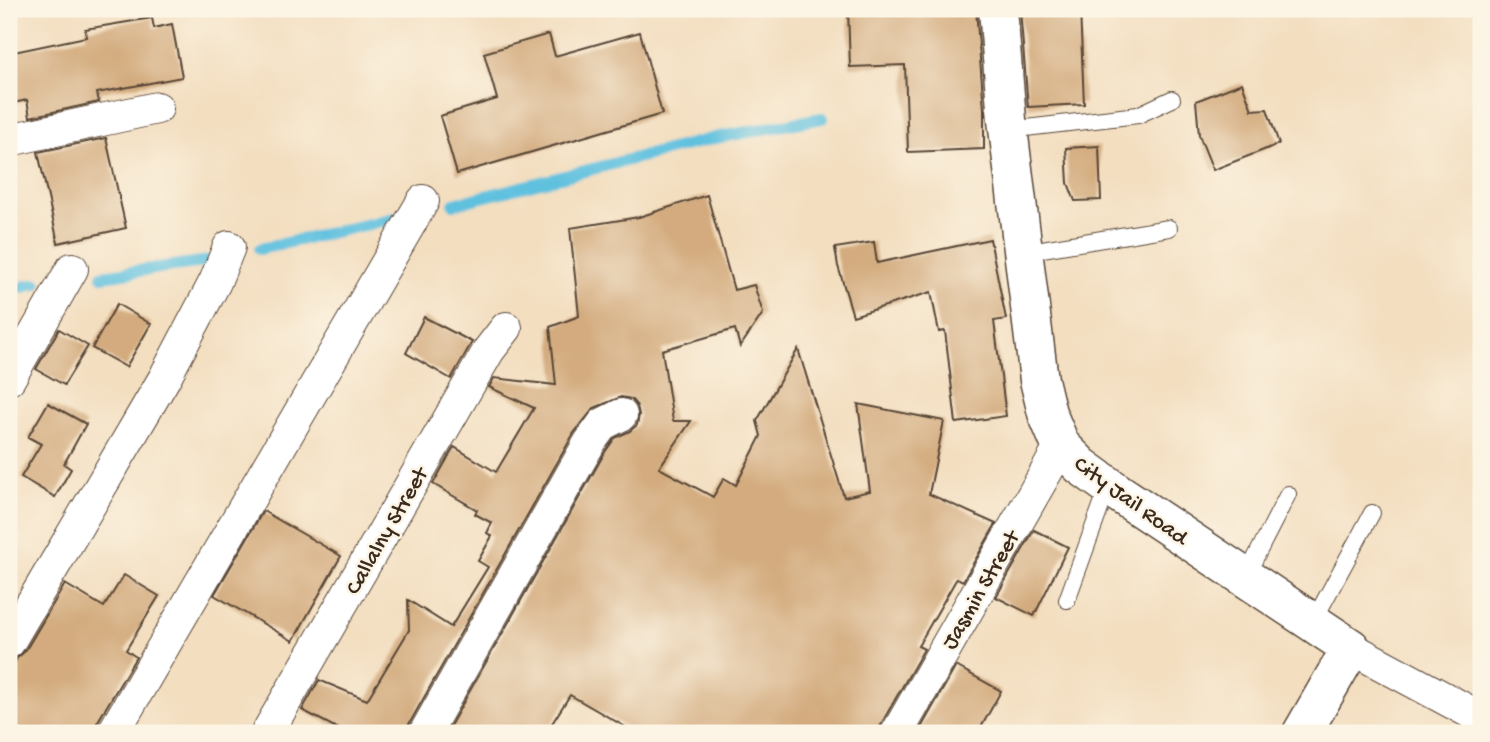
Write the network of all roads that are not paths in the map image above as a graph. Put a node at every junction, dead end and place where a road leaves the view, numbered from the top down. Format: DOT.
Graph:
graph roads {
  1 [pos="998,9"];
  2 [pos="1172,99"];
  3 [pos="157,107"];
  4 [pos="1008,130"];
  5 [pos="9,140"];
  6 [pos="423,201"];
  7 [pos="1169,228"];
  8 [pos="229,247"];
  9 [pos="1024,253"];
  10 [pos="72,269"];
  11 [pos="506,328"];
  12 [pos="9,379"];
  13 [pos="621,415"];
  14 [pos="1061,446"];
  15 [pos="1108,486"];
  16 [pos="1289,494"];
  17 [pos="1372,513"];
  18 [pos="1245,578"];
  19 [pos="1067,600"];
  20 [pos="1313,623"];
  21 [pos="9,642"];
  22 [pos="1351,648"];
  23 [pos="1481,718"];
  24 [pos="113,733"];
  25 [pos="267,733"];
  26 [pos="425,733"];
  27 [pos="897,733"];
  28 [pos="1302,733"];
  1 -- 4 [label="street, City Jail Road"];
  2 -- 4 [label="lane"];
  3 -- 5 [label="street"];
  4 -- 9 [label="street, City Jail Road"];
  6 -- 24 [label="street"];
  7 -- 9 [label="lane"];
  8 -- 21 [label="street"];
  9 -- 14 [label="street, City Jail Road"];
  10 -- 12 [label="street"];
  11 -- 25 [label="street, Callalny Street"];
  13 -- 26 [label="street"];
  14 -- 15 [label="street, City Jail Road"];
  14 -- 27 [label="street, Jasmin Street"];
  15 -- 18 [label="street, City Jail Road"];
  15 -- 19 [label="lane"];
  16 -- 18 [label="lane"];
  17 -- 20 [label="lane"];
  18 -- 20 [label="street, City Jail Road"];
  20 -- 22 [label="street, City Jail Road"];
  22 -- 23 [label="street"];
  22 -- 28 [label="street"];
}
